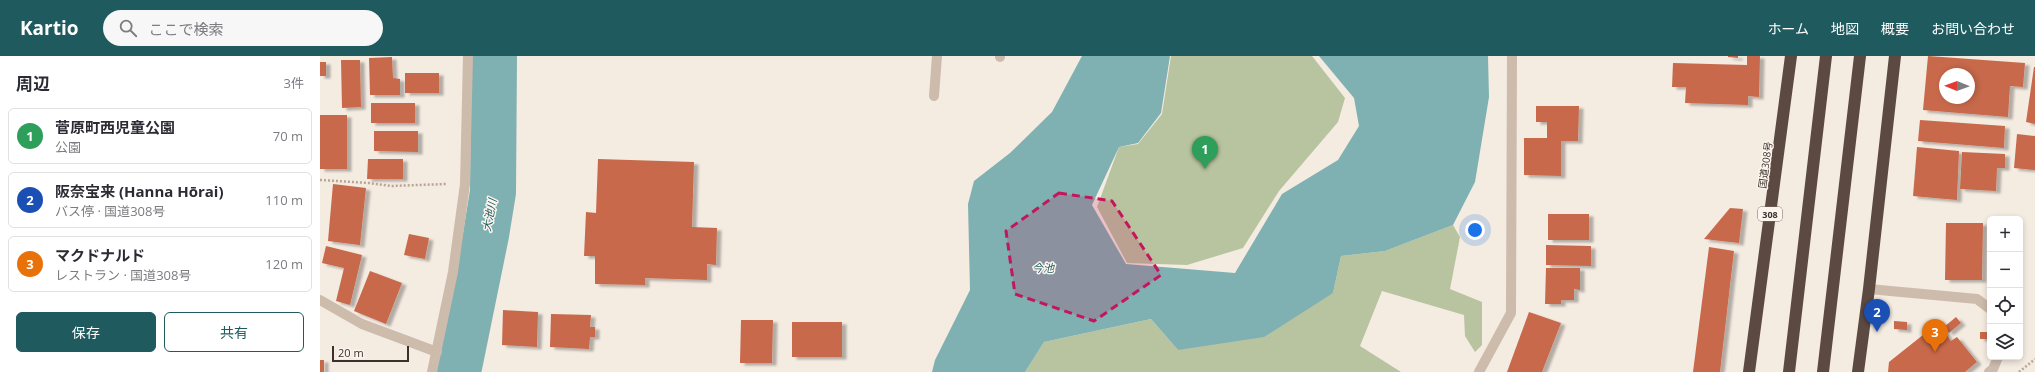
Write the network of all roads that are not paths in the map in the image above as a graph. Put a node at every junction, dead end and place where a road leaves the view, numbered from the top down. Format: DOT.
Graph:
graph roads {
  1 [pos="468,56"];
  2 [pos="937,56"];
  3 [pos="1512,56"];
  4 [pos="1791,56"];
  5 [pos="1826,56"];
  6 [pos="1860,56"];
  7 [pos="1895,56"];
  8 [pos="934,96"];
  9 [pos="1869,289"];
  10 [pos="320,300"];
  11 [pos="1987,307"];
  12 [pos="437,352"];
  13 [pos="1997,360"];
  14 [pos="433,372"];
  15 [pos="1479,372"];
  16 [pos="1749,372"];
  17 [pos="1789,372"];
  18 [pos="1823,372"];
  19 [pos="1858,372"];
  20 [pos="1989,372"];
  1 -- 12 [label="street"];
  2 -- 8 [label="street"];
  3 -- 15 [label="street"];
  4 -- 16 [label="highway, 国道308号 / 308"];
  5 -- 17 [label="highway"];
  6 -- 18 [label="highway"];
  7 -- 9 [label="highway"];
  9 -- 11 [label="street"];
  9 -- 19 [label="highway"];
  10 -- 12 [label="street"];
  12 -- 14 [label="street"];
  13 -- 20 [label="street"];
}
